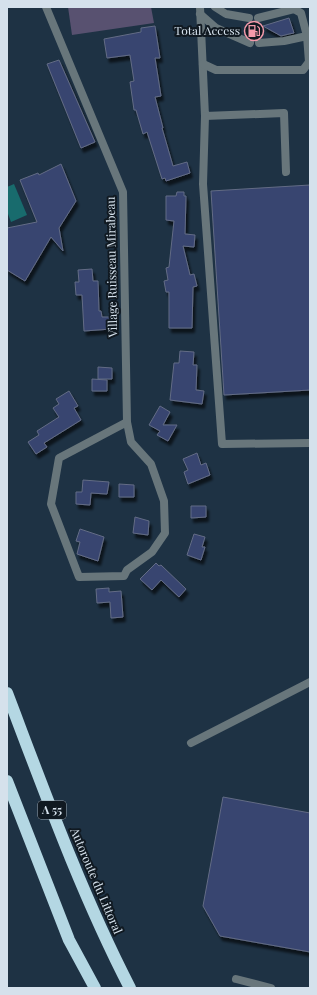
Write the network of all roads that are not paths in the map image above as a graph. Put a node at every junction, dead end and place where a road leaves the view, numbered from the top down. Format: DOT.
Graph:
graph roads {
  1 [pos="46,7"];
  2 [pos="216,7"];
  3 [pos="294,8"];
  4 [pos="200,11"];
  5 [pos="249,18"];
  6 [pos="258,18"];
  7 [pos="308,36"];
  8 [pos="250,43"];
  9 [pos="259,43"];
  10 [pos="203,64"];
  11 [pos="205,116"];
  12 [pos="286,172"];
  13 [pos="127,422"];
  14 [pos="310,443"];
  15 [pos="310,682"];
  16 [pos="7,693"];
  17 [pos="191,743"];
  18 [pos="7,781"];
  19 [pos="236,979"];
  20 [pos="95,988"];
  21 [pos="130,988"];
  22 [pos="270,988"];
  1 -- 13 [label="street, Village Ruisseau Mirabeau"];
  2 -- 5 [label="street"];
  3 -- 6 [label="street"];
  3 -- 7 [label="street"];
  4 -- 8 [label="street"];
  4 -- 10 [label="street"];
  7 -- 9 [label="street"];
  7 -- 10 [label="street"];
  10 -- 11 [label="street"];
  11 -- 12 [label="street"];
  11 -- 14 [label="street"];
  13 -- 13 [label="street, Village Ruisseau Mirabeau"];
  15 -- 17 [label="street"];
  16 -- 21 [label="highway, Autoroute du Littoral / A 55"];
  18 -- 20 [label="highway, A 55"];
  19 -- 22 [label="street"];
}
